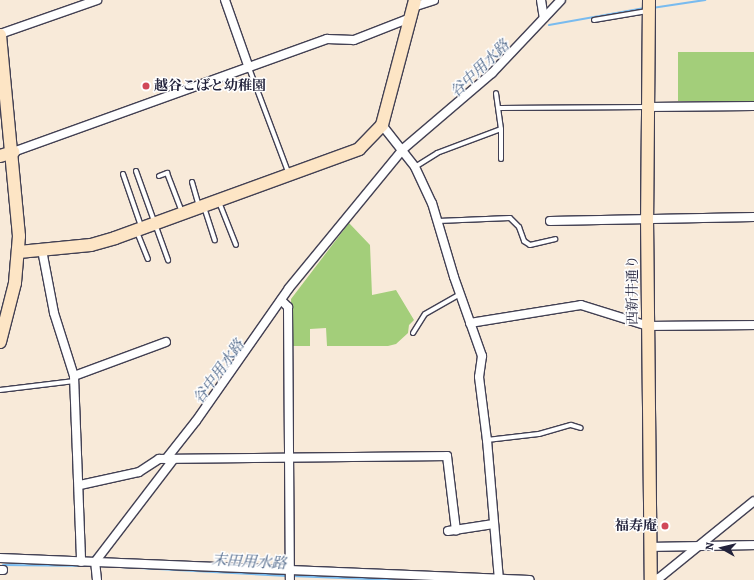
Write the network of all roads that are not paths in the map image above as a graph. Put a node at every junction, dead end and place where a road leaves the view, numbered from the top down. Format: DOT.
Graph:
graph roads {
  1 [pos="96,0"];
  2 [pos="225,0"];
  3 [pos="434,0"];
  4 [pos="541,0"];
  5 [pos="561,0"];
  6 [pos="649,5"];
  7 [pos="413,8"];
  8 [pos="544,18"];
  9 [pos="594,20"];
  10 [pos="0,35"];
  11 [pos="249,68"];
  12 [pos="496,93"];
  13 [pos="754,106"];
  14 [pos="647,107"];
  15 [pos="500,108"];
  16 [pos="382,125"];
  17 [pos="501,129"];
  18 [pos="403,149"];
  19 [pos="12,152"];
  20 [pos="0,156"];
  21 [pos="501,159"];
  22 [pos="415,167"];
  23 [pos="136,170"];
  24 [pos="123,174"];
  25 [pos="158,176"];
  26 [pos="290,176"];
  27 [pos="192,182"];
  28 [pos="219,201"];
  29 [pos="202,207"];
  30 [pos="183,214"];
  31 [pos="754,217"];
  32 [pos="647,218"];
  33 [pos="438,221"];
  34 [pos="550,221"];
  35 [pos="154,224"];
  36 [pos="139,230"];
  37 [pos="555,238"];
  38 [pos="215,240"];
  39 [pos="236,245"];
  40 [pos="42,250"];
  41 [pos="19,252"];
  42 [pos="148,259"];
  43 [pos="168,260"];
  44 [pos="460,294"];
  45 [pos="281,300"];
  46 [pos="3,320"];
  47 [pos="470,323"];
  48 [pos="754,325"];
  49 [pos="648,326"];
  50 [pos="413,333"];
  51 [pos="0,342"];
  52 [pos="166,342"];
  53 [pos="74,378"];
  54 [pos="0,390"];
  55 [pos="581,428"];
  56 [pos="487,440"];
  57 [pos="170,459"];
  58 [pos="288,459"];
  59 [pos="80,485"];
  60 [pos="754,501"];
  61 [pos="493,524"];
  62 [pos="698,546"];
  63 [pos="754,546"];
  64 [pos="651,547"];
  65 [pos="0,558"];
  66 [pos="81,562"];
  67 [pos="95,562"];
  68 [pos="290,570"];
  69 [pos="498,579"];
  70 [pos="97,580"];
  71 [pos="290,580"];
  72 [pos="530,580"];
  73 [pos="651,580"];
  1 -- 10 [label="street"];
  2 -- 11 [label="street"];
  3 -- 7 [label="street"];
  4 -- 8 [label="street"];
  5 -- 8 [label="street"];
  6 -- 9 [label="lane"];
  6 -- 14 [label="street, 西新井通り"];
  7 -- 11 [label="street"];
  7 -- 16 [label="street"];
  8 -- 18 [label="street"];
  10 -- 19 [label="street"];
  11 -- 19 [label="street"];
  11 -- 26 [label="lane"];
  12 -- 15 [label="lane"];
  13 -- 14 [label="street"];
  14 -- 15 [label="lane"];
  14 -- 32 [label="street, 西新井通り"];
  15 -- 17 [label="lane"];
  16 -- 18 [label="street"];
  16 -- 26 [label="street"];
  17 -- 21 [label="lane"];
  17 -- 22 [label="lane"];
  18 -- 22 [label="street"];
  18 -- 45 [label="street"];
  19 -- 20 [label="street"];
  19 -- 41 [label="street"];
  22 -- 33 [label="street"];
  23 -- 35 [label="lane"];
  24 -- 36 [label="lane"];
  25 -- 30 [label="lane"];
  26 -- 28 [label="street"];
  27 -- 29 [label="lane"];
  28 -- 29 [label="street"];
  28 -- 39 [label="lane"];
  29 -- 30 [label="street"];
  29 -- 38 [label="lane"];
  30 -- 35 [label="street"];
  31 -- 32 [label="street"];
  32 -- 34 [label="street"];
  32 -- 49 [label="street, 西新井通り"];
  33 -- 37 [label="lane"];
  33 -- 44 [label="street"];
  35 -- 36 [label="street"];
  35 -- 43 [label="lane"];
  36 -- 40 [label="street"];
  36 -- 42 [label="lane"];
  40 -- 41 [label="street"];
  40 -- 53 [label="street"];
  41 -- 46 [label="street"];
  44 -- 47 [label="street"];
  44 -- 50 [label="lane"];
  45 -- 57 [label="street"];
  45 -- 58 [label="street"];
  46 -- 51 [label="street"];
  47 -- 49 [label="street"];
  47 -- 56 [label="street"];
  48 -- 49 [label="street"];
  49 -- 64 [label="street, 西新井通り"];
  52 -- 53 [label="street"];
  53 -- 54 [label="lane"];
  53 -- 59 [label="street"];
  55 -- 56 [label="lane"];
  56 -- 61 [label="street"];
  57 -- 58 [label="street"];
  57 -- 59 [label="street"];
  57 -- 67 [label="street"];
  58 -- 61 [label="street"];
  58 -- 68 [label="street"];
  59 -- 66 [label="street"];
  60 -- 62 [label="street"];
  61 -- 69 [label="street"];
  62 -- 63 [label="street"];
  62 -- 64 [label="street"];
  62 -- 73 [label="street"];
  64 -- 73 [label="street, 西新井通り"];
  65 -- 66 [label="street"];
  66 -- 67 [label="street"];
  67 -- 68 [label="street"];
  67 -- 70 [label="street"];
  68 -- 69 [label="street"];
  68 -- 71 [label="street"];
  69 -- 72 [label="street"];
}
